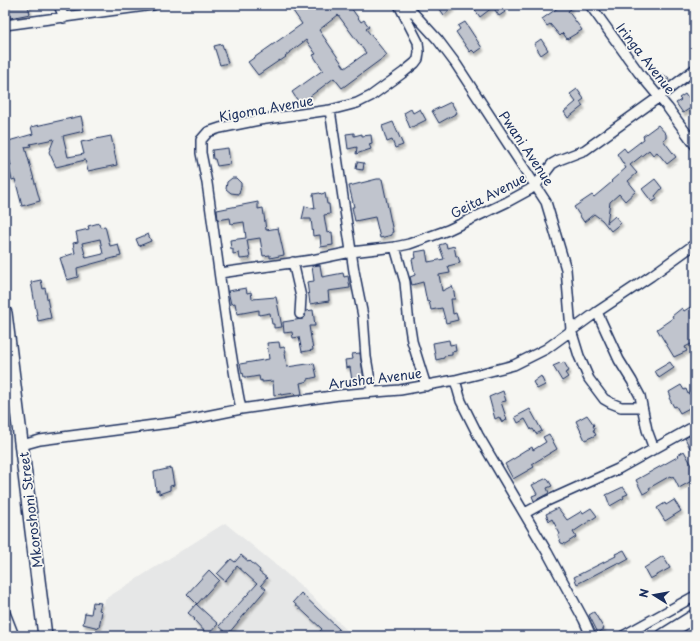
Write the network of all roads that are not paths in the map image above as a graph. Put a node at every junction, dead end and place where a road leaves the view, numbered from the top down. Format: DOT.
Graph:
graph roads {
  1 [pos="59,5"];
  2 [pos="153,5"];
  3 [pos="399,5"];
  4 [pos="406,5"];
  5 [pos="590,5"];
  6 [pos="64,18"];
  7 [pos="5,25"];
  8 [pos="695,69"];
  9 [pos="659,97"];
  10 [pos="330,110"];
  11 [pos="695,145"];
  12 [pos="536,185"];
  13 [pos="695,244"];
  14 [pos="395,247"];
  15 [pos="351,252"];
  16 [pos="293,262"];
  17 [pos="220,273"];
  18 [pos="597,312"];
  19 [pos="5,313"];
  20 [pos="300,314"];
  21 [pos="6,328"];
  22 [pos="571,330"];
  23 [pos="454,380"];
  24 [pos="426,386"];
  25 [pos="372,392"];
  26 [pos="642,407"];
  27 [pos="241,409"];
  28 [pos="695,426"];
  29 [pos="22,445"];
  30 [pos="654,449"];
  31 [pos="524,513"];
  32 [pos="695,596"];
  33 [pos="5,613"];
  34 [pos="695,616"];
  35 [pos="14,636"];
  36 [pos="45,636"];
  37 [pos="591,636"];
  38 [pos="623,636"];
  39 [pos="663,636"];
  1 -- 6 [label="street"];
  2 -- 6 [label="street"];
  3 -- 10 [label="street, Kigoma Avenue"];
  4 -- 12 [label="street, Pwani Avenue"];
  5 -- 9 [label="street, Iringa Avenue"];
  6 -- 7 [label="street"];
  8 -- 9 [label="street, Geita Avenue"];
  9 -- 11 [label="street, Iringa Avenue"];
  9 -- 12 [label="street, Geita Avenue"];
  10 -- 15 [label="street"];
  10 -- 17 [label="street, Kigoma Avenue"];
  12 -- 14 [label="street, Geita Avenue"];
  12 -- 22 [label="street, Pwani Avenue"];
  13 -- 18 [label="street, Arusha Avenue"];
  14 -- 15 [label="street, Geita Avenue"];
  14 -- 24 [label="street"];
  15 -- 16 [label="street, Geita Avenue"];
  15 -- 25 [label="street"];
  16 -- 17 [label="street, Geita Avenue"];
  16 -- 20 [label="street"];
  17 -- 27 [label="street, Kigoma Avenue"];
  18 -- 22 [label="street, Arusha Avenue"];
  18 -- 26 [label="street"];
  19 -- 21 [label="street, Mkoroshoni Street"];
  21 -- 29 [label="street, Mkoroshoni Street"];
  22 -- 23 [label="street, Arusha Avenue"];
  22 -- 26 [label="street, Pwani Avenue"];
  23 -- 24 [label="street, Arusha Avenue"];
  23 -- 31 [label="street"];
  24 -- 25 [label="street, Arusha Avenue"];
  25 -- 27 [label="street, Arusha Avenue"];
  26 -- 30 [label="street"];
  27 -- 29 [label="street, Arusha Avenue"];
  28 -- 30 [label="street"];
  29 -- 36 [label="street, Mkoroshoni Street"];
  30 -- 31 [label="street"];
  31 -- 37 [label="street"];
  32 -- 38 [label="street"];
  33 -- 35 [label="street"];
  34 -- 39 [label="street"];
}
